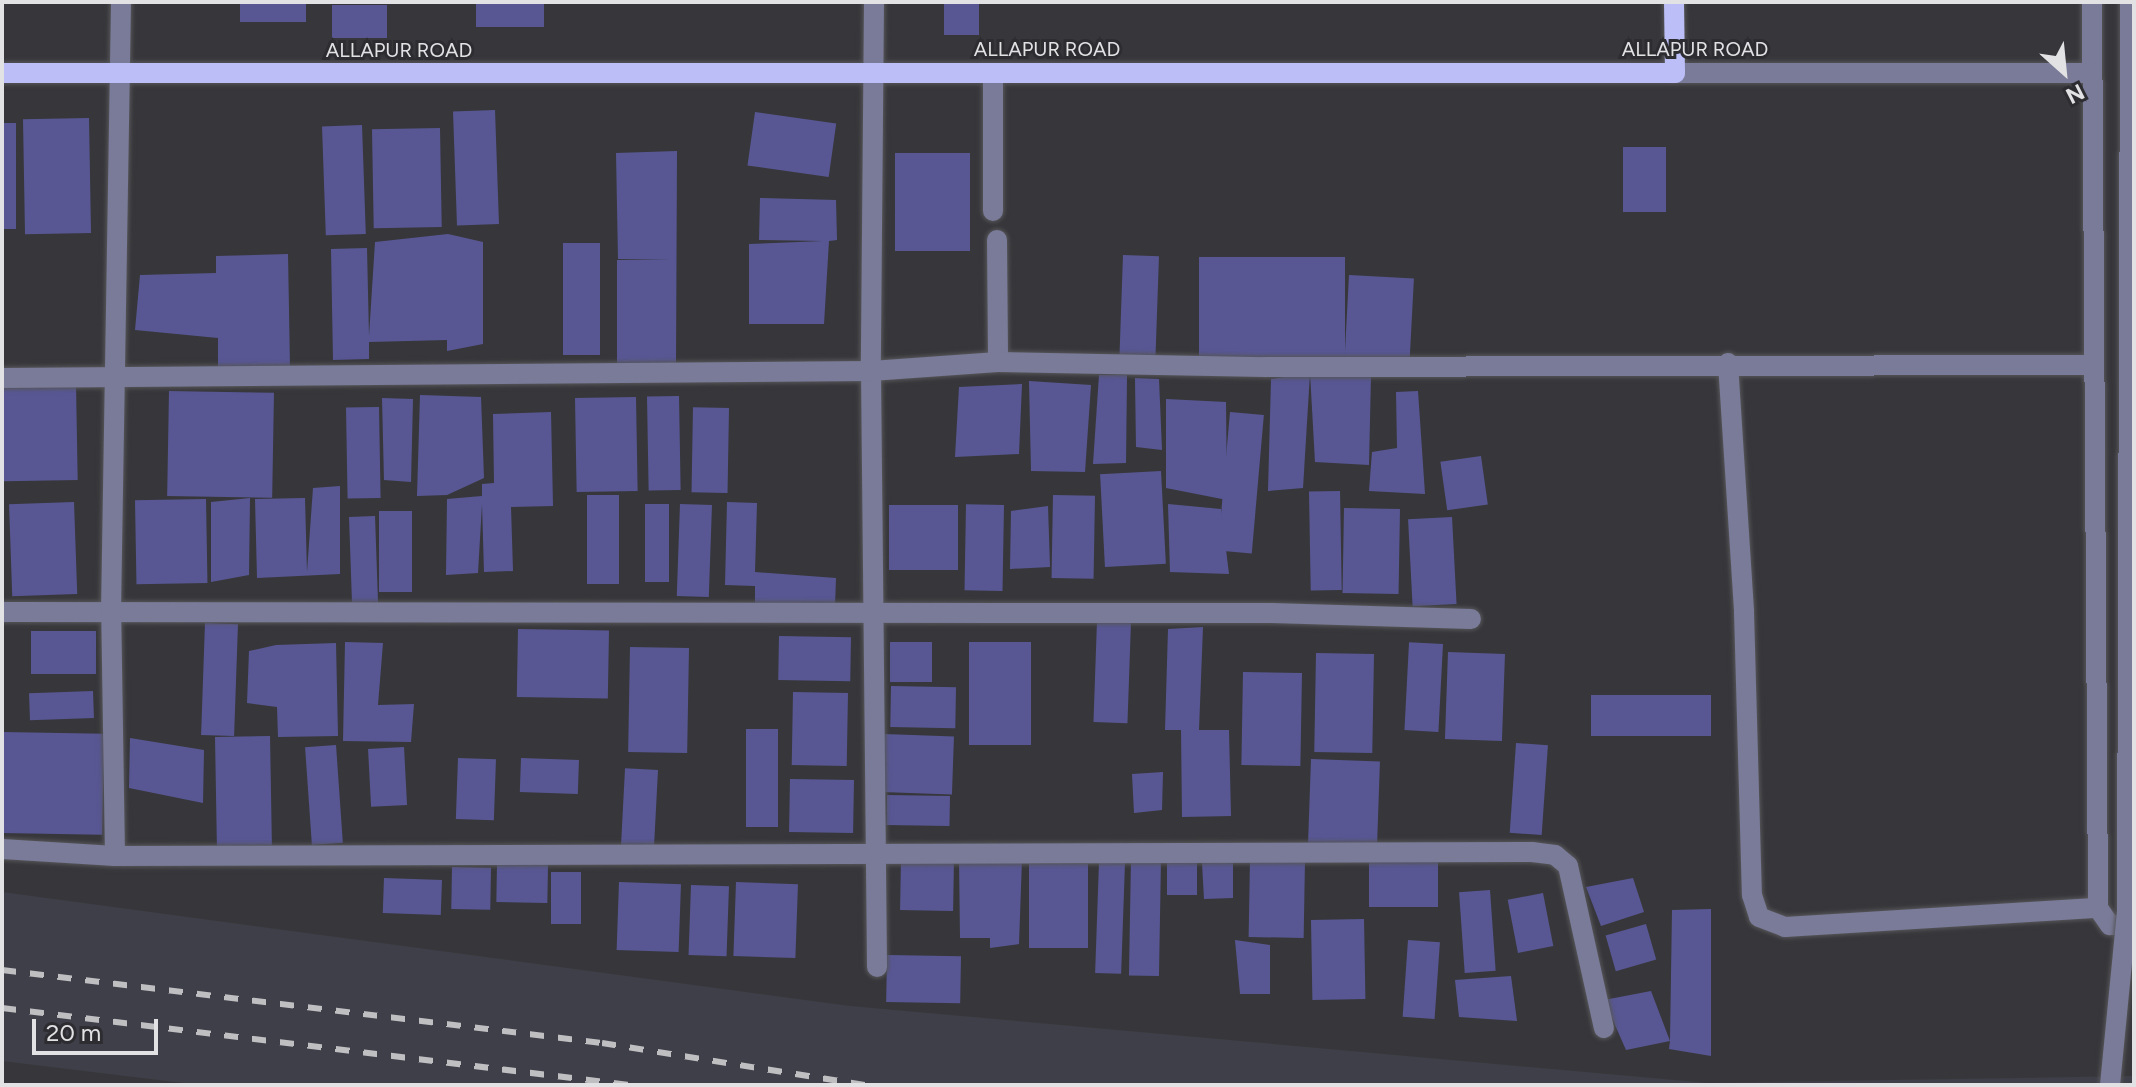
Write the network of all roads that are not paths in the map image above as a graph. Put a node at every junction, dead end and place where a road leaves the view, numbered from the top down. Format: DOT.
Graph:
graph roads {
  1 [pos="121,2"];
  2 [pos="874,2"];
  3 [pos="1674,2"];
  4 [pos="2092,2"];
  5 [pos="2130,2"];
  6 [pos="2,73"];
  7 [pos="873,73"];
  8 [pos="1675,73"];
  9 [pos="2092,73"];
  10 [pos="118,74"];
  11 [pos="993,74"];
  12 [pos="993,211"];
  13 [pos="997,240"];
  14 [pos="998,362"];
  15 [pos="1728,363"];
  16 [pos="2094,365"];
  17 [pos="871,371"];
  18 [pos="2,378"];
  19 [pos="116,378"];
  20 [pos="2,612"];
  21 [pos="111,612"];
  22 [pos="873,612"];
  23 [pos="1471,619"];
  24 [pos="2,849"];
  25 [pos="875,850"];
  26 [pos="115,856"];
  27 [pos="2098,908"];
  28 [pos="2134,925"];
  29 [pos="877,967"];
  30 [pos="1604,1028"];
  31 [pos="2110,1085"];
  1 -- 10 [label="street"];
  2 -- 7 [label="street"];
  3 -- 8 [label="main road"];
  4 -- 9 [label="street"];
  5 -- 31 [label="street, bridge"];
  6 -- 10 [label="main road, ALLAPUR ROAD"];
  7 -- 10 [label="main road, ALLAPUR ROAD"];
  7 -- 11 [label="main road, ALLAPUR ROAD"];
  7 -- 17 [label="street"];
  8 -- 9 [label="street, ALLAPUR ROAD"];
  8 -- 11 [label="main road, ALLAPUR ROAD"];
  9 -- 16 [label="street"];
  10 -- 19 [label="street"];
  11 -- 12 [label="street"];
  13 -- 14 [label="street"];
  14 -- 15 [label="street"];
  14 -- 17 [label="street"];
  15 -- 16 [label="street"];
  15 -- 27 [label="street"];
  16 -- 27 [label="street"];
  17 -- 19 [label="street"];
  17 -- 22 [label="street"];
  18 -- 19 [label="street"];
  19 -- 21 [label="street"];
  20 -- 21 [label="street"];
  21 -- 22 [label="street"];
  21 -- 26 [label="street"];
  22 -- 23 [label="street"];
  22 -- 25 [label="street"];
  24 -- 26 [label="street"];
  25 -- 26 [label="street"];
  25 -- 29 [label="street"];
  25 -- 30 [label="street"];
  27 -- 28 [label="street"];
}
